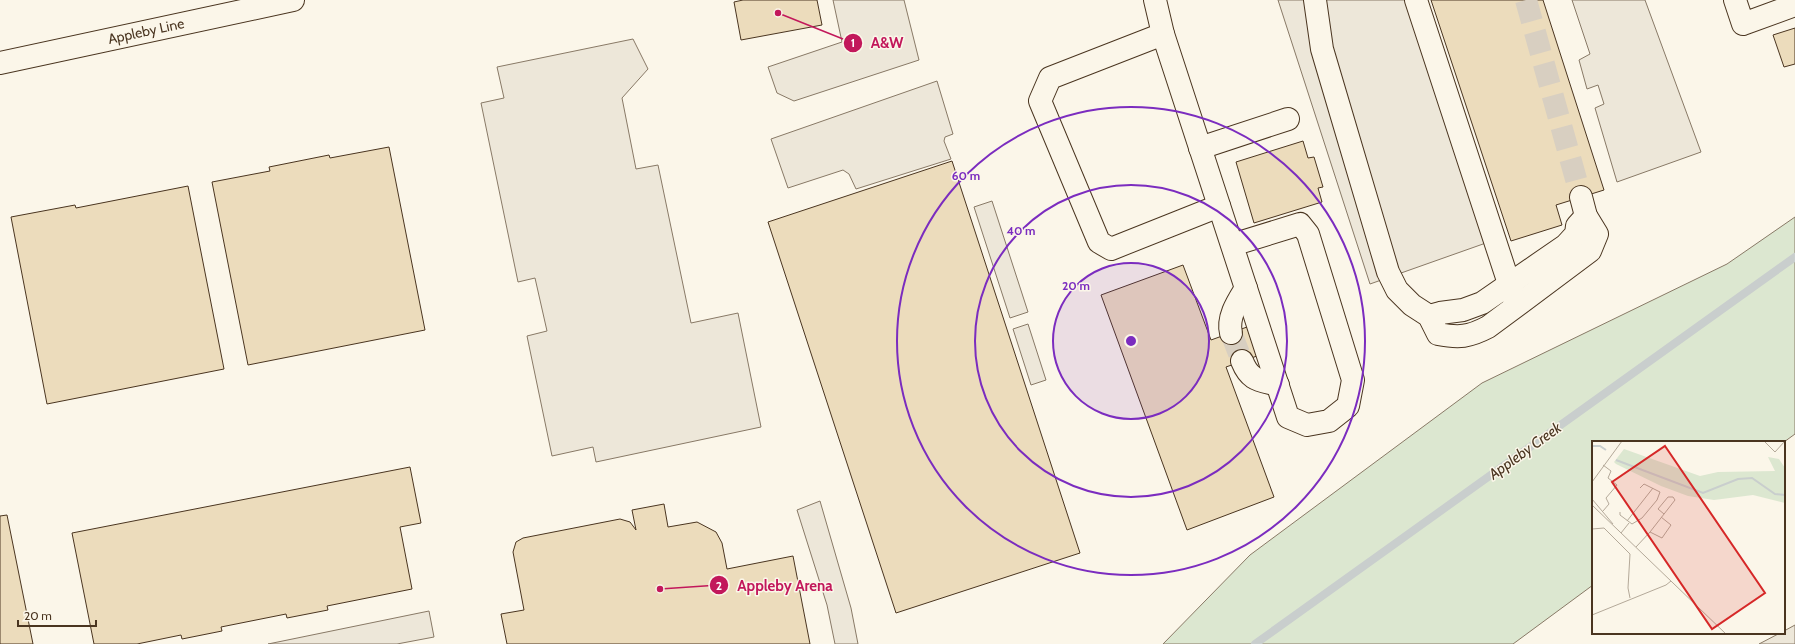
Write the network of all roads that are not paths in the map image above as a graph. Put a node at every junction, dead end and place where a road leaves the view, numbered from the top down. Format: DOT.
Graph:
graph roads {
  1 [pos="293,0"];
  2 [pos="1155,0"];
  3 [pos="1315,0"];
  4 [pos="1416,0"];
  5 [pos="1735,0"];
  6 [pos="1795,5"];
  7 [pos="1163,34"];
  8 [pos="0,63"];
  9 [pos="1288,119"];
  10 [pos="1200,148"];
  11 [pos="1219,206"];
  12 [pos="1584,206"];
  13 [pos="1232,245"];
  14 [pos="1246,288"];
  15 [pos="1512,295"];
  16 [pos="1231,333"];
  17 [pos="1242,361"];
  18 [pos="1278,385"];
  1 -- 8 [label="main road, Appleby Line"];
  2 -- 7 [label="main road"];
  3 -- 15 [label="main road"];
  4 -- 15 [label="main road"];
  5 -- 6 [label="main road"];
  7 -- 10 [label="main road"];
  7 -- 11 [label="main road"];
  9 -- 10 [label="main road"];
  10 -- 11 [label="main road"];
  11 -- 13 [label="main road"];
  12 -- 15 [label="main road"];
  13 -- 14 [label="main road"];
  13 -- 18 [label="main road"];
  14 -- 16 [label="main road"];
  14 -- 18 [label="main road"];
  17 -- 18 [label="main road"];
}
